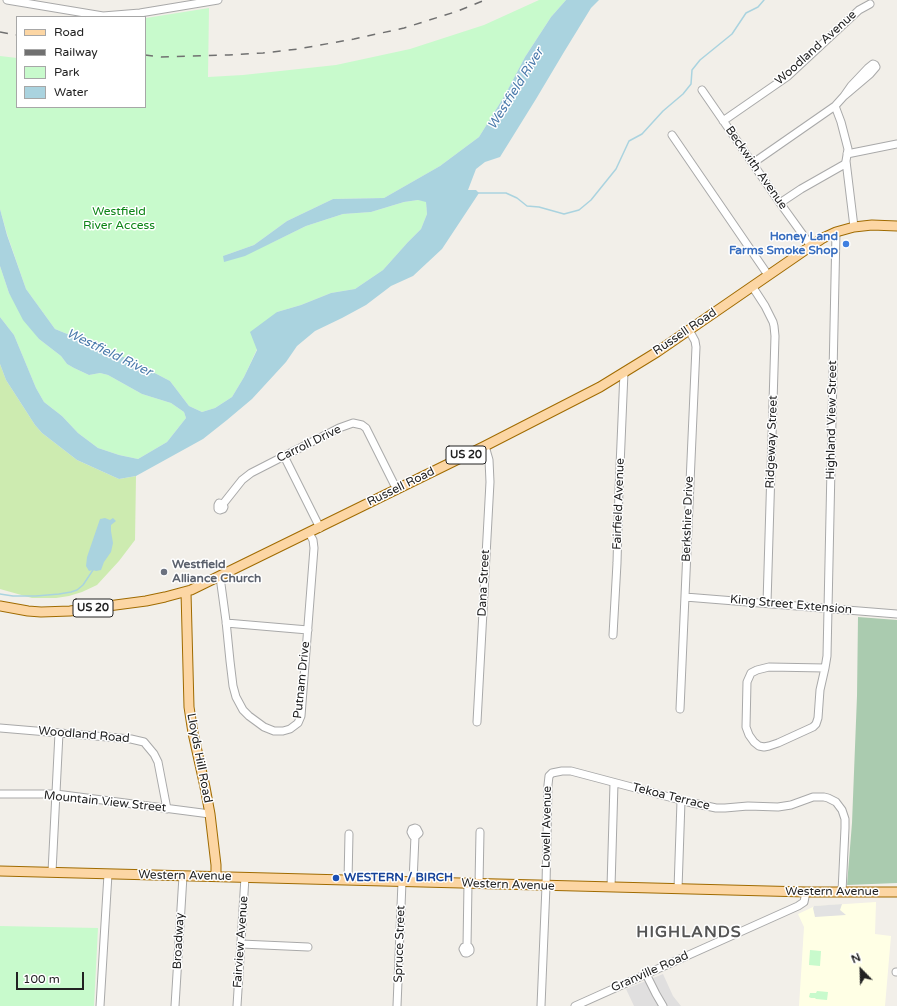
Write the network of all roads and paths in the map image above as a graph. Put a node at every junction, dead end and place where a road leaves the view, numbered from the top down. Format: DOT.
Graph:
graph roads {
  1 [pos="7,0"];
  2 [pos="218,0"];
  3 [pos="870,4"];
  4 [pos="702,90"];
  5 [pos="844,96"];
  6 [pos="835,106"];
  7 [pos="724,121"];
  8 [pos="672,135"];
  9 [pos="897,144"];
  10 [pos="847,154"];
  11 [pos="846,161"];
  12 [pos="753,163"];
  13 [pos="780,203"];
  14 [pos="897,226"];
  15 [pos="854,227"];
  16 [pos="836,232"];
  17 [pos="811,246"];
  18 [pos="768,275"];
  19 [pos="752,286"];
  20 [pos="688,330"];
  21 [pos="624,372"];
  22 [pos="485,446"];
  23 [pos="284,456"];
  24 [pos="397,490"];
  25 [pos="223,504"];
  26 [pos="320,528"];
  27 [pos="309,533"];
  28 [pos="220,577"];
  29 [pos="186,592"];
  30 [pos="685,597"];
  31 [pos="767,603"];
  32 [pos="0,606"];
  33 [pos="828,608"];
  34 [pos="897,614"];
  35 [pos="226,623"];
  36 [pos="308,630"];
  37 [pos="613,635"];
  38 [pos="825,668"];
  39 [pos="680,709"];
  40 [pos="477,722"];
  41 [pos="0,728"];
  42 [pos="59,733"];
  43 [pos="556,772"];
  44 [pos="614,783"];
  45 [pos="0,794"];
  46 [pos="56,794"];
  47 [pos="681,801"];
  48 [pos="167,809"];
  49 [pos="210,814"];
  50 [pos="480,832"];
  51 [pos="415,836"];
  52 [pos="349,838"];
  53 [pos="0,871"];
  54 [pos="52,872"];
  55 [pos="108,874"];
  56 [pos="183,876"];
  57 [pos="216,876"];
  58 [pos="245,877"];
  59 [pos="348,880"];
  60 [pos="402,882"];
  61 [pos="413,882"];
  62 [pos="468,884"];
  63 [pos="479,884"];
  64 [pos="546,886"];
  65 [pos="611,888"];
  66 [pos="678,889"];
  67 [pos="806,892"];
  68 [pos="842,892"];
  69 [pos="897,892"];
  70 [pos="241,944"];
  71 [pos="466,946"];
  72 [pos="308,947"];
  73 [pos="646,974"];
  74 [pos="100,1006"];
  75 [pos="175,1006"];
  76 [pos="237,1006"];
  77 [pos="397,1006"];
  78 [pos="541,1006"];
  79 [pos="575,1006"];
  80 [pos="663,1006"];
  1 -- 2 [label="street"];
  3 -- 7 [label="street, Woodland Avenue"];
  4 -- 7 [label="street, Beckwith Avenue"];
  5 -- 5 [label="street"];
  5 -- 6 [label="street"];
  6 -- 10 [label="street"];
  6 -- 12 [label="street"];
  7 -- 12 [label="street, Beckwith Avenue"];
  8 -- 18 [label="street"];
  9 -- 10 [label="street"];
  10 -- 11 [label="street"];
  11 -- 13 [label="street"];
  11 -- 15 [label="street"];
  12 -- 13 [label="street, Beckwith Avenue"];
  13 -- 17 [label="street, Beckwith Avenue"];
  14 -- 15 [label="main road, US 20"];
  15 -- 16 [label="main road, Russell Road / US 20"];
  16 -- 17 [label="main road, Russell Road / US 20"];
  16 -- 33 [label="street, Highland View Street"];
  17 -- 18 [label="main road, Russell Road / US 20"];
  18 -- 19 [label="main road, Russell Road / US 20"];
  19 -- 20 [label="main road, Russell Road / US 20"];
  19 -- 31 [label="street, Ridgeway Street"];
  20 -- 21 [label="main road, Russell Road / US 20"];
  20 -- 30 [label="street, Berkshire Drive"];
  21 -- 22 [label="main road, Russell Road / US 20"];
  21 -- 37 [label="street, Fairfield Avenue"];
  22 -- 24 [label="main road, Russell Road / US 20"];
  22 -- 40 [label="street, Dana Street"];
  23 -- 24 [label="street, Carroll Drive"];
  23 -- 25 [label="street, Carroll Drive"];
  23 -- 26 [label="street"];
  24 -- 26 [label="main road, Russell Road / US 20"];
  26 -- 27 [label="main road, Russell Road / US 20"];
  27 -- 28 [label="main road, Russell Road / US 20"];
  27 -- 36 [label="street, Putnam Drive"];
  28 -- 29 [label="main road, Russell Road / US 20"];
  28 -- 35 [label="street, Putnam Drive"];
  29 -- 32 [label="main road, Russell Road / US 20"];
  29 -- 49 [label="main road, Lloyds Hill Road"];
  30 -- 31 [label="street, King Street Extension"];
  30 -- 39 [label="street, Berkshire Drive"];
  31 -- 33 [label="street, King Street Extension"];
  33 -- 34 [label="street, King Street Extension"];
  33 -- 38 [label="street, Highland View Street"];
  35 -- 36 [label="street"];
  35 -- 36 [label="street, Putnam Drive"];
  38 -- 38 [label="street, Highland View Street"];
  41 -- 42 [label="street, Woodland Road"];
  42 -- 46 [label="street"];
  42 -- 48 [label="street, Woodland Road"];
  43 -- 44 [label="street, Tekoa Terrace"];
  43 -- 64 [label="street, Lowell Avenue"];
  44 -- 47 [label="street, Tekoa Terrace"];
  44 -- 65 [label="street"];
  45 -- 46 [label="street, Mountain View Street"];
  46 -- 48 [label="street, Mountain View Street"];
  46 -- 54 [label="street"];
  47 -- 66 [label="street"];
  47 -- 68 [label="street, Tekoa Terrace"];
  48 -- 49 [label="street, Mountain View Street"];
  49 -- 57 [label="main road, Lloyds Hill Road"];
  50 -- 63 [label="street"];
  51 -- 61 [label="street"];
  52 -- 59 [label="street"];
  53 -- 54 [label="main road, Western Avenue"];
  54 -- 55 [label="main road, Western Avenue"];
  55 -- 56 [label="main road, Western Avenue"];
  55 -- 74 [label="street"];
  56 -- 57 [label="main road, Western Avenue"];
  56 -- 75 [label="street, Broadway"];
  57 -- 58 [label="main road, Western Avenue"];
  58 -- 59 [label="main road, Western Avenue"];
  58 -- 70 [label="street, Fairview Avenue"];
  59 -- 60 [label="main road, Western Avenue"];
  60 -- 61 [label="main road, Western Avenue"];
  60 -- 77 [label="street, Spruce Street"];
  61 -- 62 [label="main road, Western Avenue"];
  62 -- 63 [label="main road, Western Avenue"];
  62 -- 71 [label="street"];
  63 -- 64 [label="main road, Western Avenue"];
  64 -- 65 [label="main road, Western Avenue"];
  64 -- 78 [label="street, Lowell Avenue"];
  65 -- 66 [label="main road, Western Avenue"];
  66 -- 67 [label="main road, Western Avenue"];
  67 -- 68 [label="main road, Western Avenue"];
  67 -- 73 [label="street, Granville Road"];
  68 -- 69 [label="main road, Western Avenue"];
  70 -- 72 [label="street"];
  70 -- 76 [label="street, Fairview Avenue"];
  73 -- 79 [label="street, Granville Road"];
  73 -- 80 [label="street"];
}
